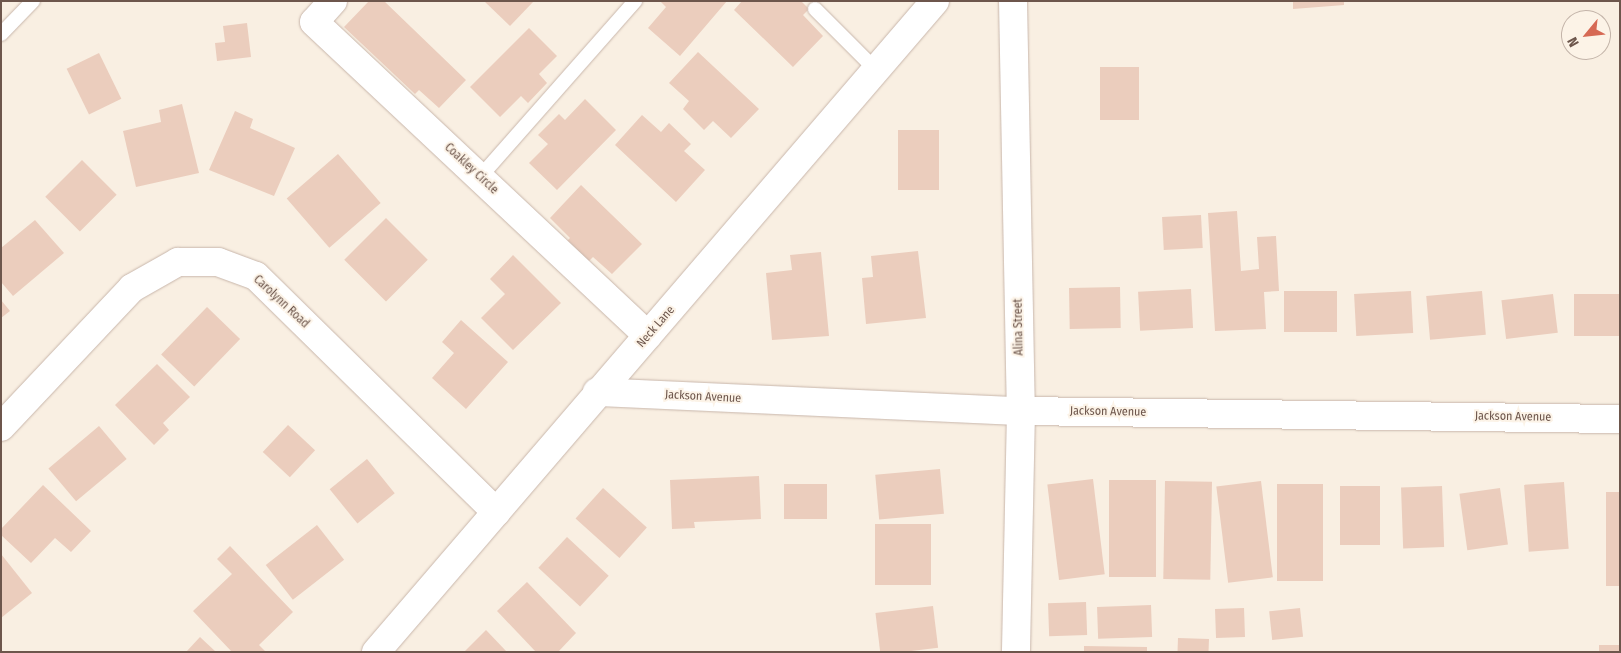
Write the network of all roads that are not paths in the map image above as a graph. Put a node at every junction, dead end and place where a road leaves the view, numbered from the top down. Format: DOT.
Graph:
graph roads {
  1 [pos="33,1"];
  2 [pos="333,1"];
  3 [pos="635,1"];
  4 [pos="935,1"];
  5 [pos="1013,1"];
  6 [pos="815,9"];
  7 [pos="1,34"];
  8 [pos="876,70"];
  9 [pos="480,177"];
  10 [pos="648,336"];
  11 [pos="597,392"];
  12 [pos="1021,411"];
  13 [pos="1620,419"];
  14 [pos="1,427"];
  15 [pos="496,512"];
  16 [pos="376,652"];
  17 [pos="1016,652"];
  1 -- 7 [label="lane"];
  2 -- 9 [label="street, Coakley Circle"];
  3 -- 9 [label="lane"];
  4 -- 8 [label="street, Neck Lane"];
  5 -- 12 [label="street, Alina Street"];
  6 -- 8 [label="lane"];
  8 -- 10 [label="street, Neck Lane"];
  9 -- 10 [label="street, Coakley Circle"];
  10 -- 11 [label="street, Neck Lane"];
  11 -- 12 [label="street, Jackson Avenue"];
  11 -- 15 [label="street, Neck Lane"];
  12 -- 13 [label="street, Jackson Avenue"];
  12 -- 17 [label="street, Alina Street"];
  14 -- 15 [label="street, Carolynn Road"];
  15 -- 16 [label="street, Neck Lane"];
}
